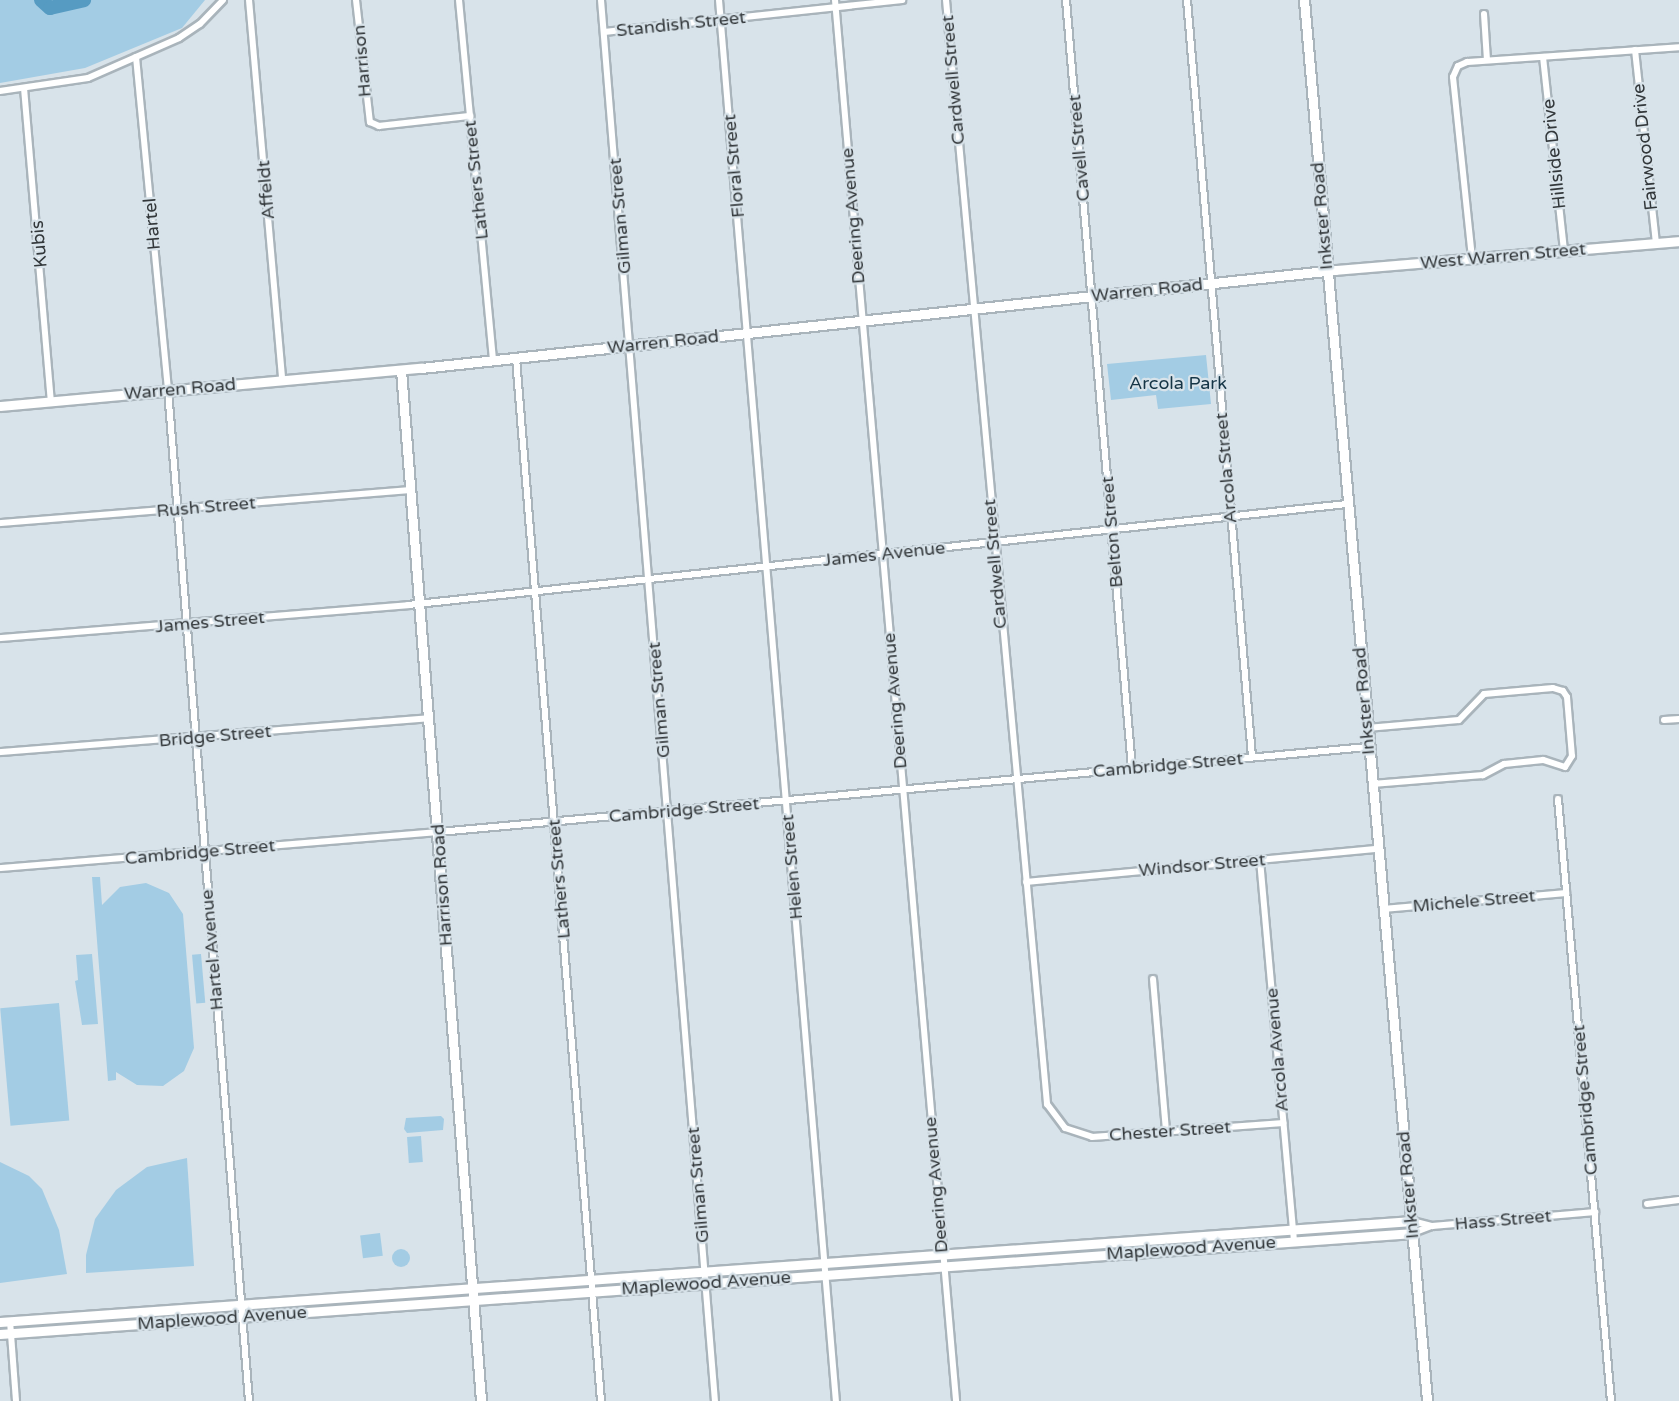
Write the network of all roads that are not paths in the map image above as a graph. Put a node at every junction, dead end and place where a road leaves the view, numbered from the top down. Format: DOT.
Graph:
graph roads {
  1 [pos="223,0"];
  2 [pos="249,0"];
  3 [pos="356,0"];
  4 [pos="459,0"];
  5 [pos="601,0"];
  6 [pos="719,0"];
  7 [pos="902,0"];
  8 [pos="946,0"];
  9 [pos="1066,0"];
  10 [pos="1186,0"];
  11 [pos="1304,0"];
  12 [pos="835,4"];
  13 [pos="1484,14"];
  14 [pos="721,20"];
  15 [pos="604,32"];
  16 [pos="1679,47"];
  17 [pos="1635,50"];
  18 [pos="136,57"];
  19 [pos="1543,57"];
  20 [pos="1487,60"];
  21 [pos="24,88"];
  22 [pos="0,91"];
  23 [pos="470,116"];
  24 [pos="1656,243"];
  25 [pos="1679,244"];
  26 [pos="1564,251"];
  27 [pos="1472,258"];
  28 [pos="1326,271"];
  29 [pos="1209,284"];
  30 [pos="1092,296"];
  31 [pos="972,309"];
  32 [pos="863,320"];
  33 [pos="749,333"];
  34 [pos="630,345"];
  35 [pos="516,358"];
  36 [pos="493,360"];
  37 [pos="401,370"];
  38 [pos="282,380"];
  39 [pos="168,390"];
  40 [pos="51,402"];
  41 [pos="0,406"];
  42 [pos="411,490"];
  43 [pos="1347,504"];
  44 [pos="176,509"];
  45 [pos="1230,518"];
  46 [pos="0,523"];
  47 [pos="1111,530"];
  48 [pos="994,542"];
  49 [pos="883,554"];
  50 [pos="768,567"];
  51 [pos="649,579"];
  52 [pos="536,592"];
  53 [pos="420,604"];
  54 [pos="186,624"];
  55 [pos="0,638"];
  56 [pos="429,718"];
  57 [pos="1679,719"];
  58 [pos="1664,720"];
  59 [pos="1367,728"];
  60 [pos="195,737"];
  61 [pos="1368,747"];
  62 [pos="0,752"];
  63 [pos="1252,757"];
  64 [pos="1132,769"];
  65 [pos="1016,779"];
  66 [pos="1372,784"];
  67 [pos="903,790"];
  68 [pos="1558,799"];
  69 [pos="786,801"];
  70 [pos="668,811"];
  71 [pos="554,822"];
  72 [pos="439,832"];
  73 [pos="1377,849"];
  74 [pos="205,851"];
  75 [pos="1260,860"];
  76 [pos="0,868"];
  77 [pos="1026,882"];
  78 [pos="1566,893"];
  79 [pos="1383,909"];
  80 [pos="1153,978"];
  81 [pos="1283,1123"];
  82 [pos="1059,1124"];
  83 [pos="1166,1131"];
  84 [pos="1679,1200"];
  85 [pos="1647,1203"];
  86 [pos="1595,1212"];
  87 [pos="1412,1221"];
  88 [pos="1432,1226"];
  89 [pos="1292,1230"];
  90 [pos="1413,1233"];
  91 [pos="1294,1241"];
  92 [pos="1174,1243"];
  93 [pos="1054,1247"];
  94 [pos="942,1255"];
  95 [pos="1055,1257"];
  96 [pos="824,1263"];
  97 [pos="945,1266"];
  98 [pos="705,1271"];
  99 [pos="825,1275"];
  100 [pos="591,1280"];
  101 [pos="706,1283"];
  102 [pos="592,1291"];
  103 [pos="474,1294"];
  104 [pos="241,1304"];
  105 [pos="166,1310"];
  106 [pos="94,1314"];
  107 [pos="242,1317"];
  108 [pos="5,1322"];
  109 [pos="167,1322"];
  110 [pos="95,1327"];
  111 [pos="11,1333"];
  112 [pos="0,1334"];
  113 [pos="16,1401"];
  114 [pos="249,1401"];
  115 [pos="481,1401"];
  116 [pos="601,1401"];
  117 [pos="716,1401"];
  118 [pos="836,1401"];
  119 [pos="956,1401"];
  120 [pos="1427,1401"];
  121 [pos="1611,1401"];
  1 -- 18 [label="street"];
  2 -- 38 [label="street, Affeldt"];
  3 -- 23 [label="street, Harrison"];
  4 -- 23 [label="street, Lathers Street"];
  5 -- 15 [label="street, Gilman Street"];
  6 -- 14 [label="street, Floral Street"];
  7 -- 12 [label="street, Standish Street"];
  8 -- 31 [label="street, Cardwell Street"];
  9 -- 30 [label="street, Cavell Street"];
  10 -- 29 [label="street, Arcola Street"];
  11 -- 28 [label="street, Inkster Road"];
  12 -- 14 [label="street, Standish Street"];
  12 -- 32 [label="street, Deering Avenue"];
  13 -- 20 [label="street"];
  14 -- 15 [label="street, Standish Street"];
  14 -- 33 [label="street, Floral Street"];
  15 -- 34 [label="street, Gilman Street"];
  16 -- 17 [label="street"];
  17 -- 19 [label="street"];
  17 -- 24 [label="street, Fairwood Drive"];
  18 -- 21 [label="street"];
  18 -- 39 [label="street, Hartel"];
  19 -- 20 [label="street"];
  19 -- 26 [label="street, Hillside Drive"];
  20 -- 27 [label="street"];
  21 -- 22 [label="street"];
  21 -- 40 [label="street, Kubis"];
  23 -- 36 [label="street, Lathers Street"];
  24 -- 25 [label="street, West Warren Street"];
  24 -- 26 [label="street, West Warren Street"];
  26 -- 27 [label="street, West Warren Street"];
  27 -- 28 [label="street, West Warren Street"];
  28 -- 29 [label="street, Warren Road"];
  28 -- 43 [label="street, Inkster Road"];
  29 -- 30 [label="street, Warren Road"];
  29 -- 45 [label="street, Arcola Street"];
  30 -- 31 [label="street, Warren Road"];
  30 -- 47 [label="street, Belton Street"];
  31 -- 32 [label="street, Warren Road"];
  31 -- 48 [label="street, Cardwell Street"];
  32 -- 33 [label="street, Warren Road"];
  32 -- 49 [label="street, Deering Avenue"];
  33 -- 34 [label="street, Warren Road"];
  33 -- 50 [label="street, Helen Street"];
  34 -- 35 [label="street, Warren Road"];
  34 -- 51 [label="street, Gilman Street"];
  35 -- 36 [label="street, Warren Road"];
  35 -- 52 [label="street, Lathers Street"];
  36 -- 37 [label="street, Warren Road"];
  37 -- 38 [label="street, Warren Road"];
  37 -- 42 [label="street, Harrison Road"];
  38 -- 39 [label="street, Warren Road"];
  39 -- 40 [label="street, Warren Road"];
  39 -- 44 [label="street, Hartel Avenue"];
  40 -- 41 [label="street, Warren Road"];
  42 -- 44 [label="street, Rush Street"];
  42 -- 53 [label="street, Harrison Road"];
  43 -- 45 [label="street, James Avenue"];
  43 -- 59 [label="street, Inkster Road"];
  44 -- 46 [label="street, Rush Street"];
  44 -- 54 [label="street, Hartel Avenue"];
  45 -- 47 [label="street, James Avenue"];
  45 -- 63 [label="street, Arcola Street"];
  47 -- 48 [label="street, James Avenue"];
  47 -- 64 [label="street, Belton Street"];
  48 -- 49 [label="street, James Avenue"];
  48 -- 65 [label="street, Cardwell Street"];
  49 -- 50 [label="street, James Avenue"];
  49 -- 67 [label="street, Deering Avenue"];
  50 -- 51 [label="street, James Avenue"];
  50 -- 69 [label="street, Helen Street"];
  51 -- 52 [label="street, James Avenue"];
  51 -- 70 [label="street, Gilman Street"];
  52 -- 53 [label="street, James Avenue"];
  52 -- 71 [label="street, Lathers Street"];
  53 -- 54 [label="street, James Street"];
  53 -- 56 [label="street, Harrison Road"];
  54 -- 55 [label="street, James Street"];
  54 -- 60 [label="street, Hartel Avenue"];
  56 -- 60 [label="street, Bridge Street"];
  56 -- 72 [label="street, Harrison Road"];
  57 -- 58 [label="street"];
  59 -- 61 [label="street, Inkster Road"];
  59 -- 66 [label="street"];
  60 -- 62 [label="street, Bridge Street"];
  60 -- 74 [label="street, Hartel Avenue"];
  61 -- 63 [label="street, Cambridge Street"];
  61 -- 66 [label="street, Inkster Road"];
  63 -- 64 [label="street, Cambridge Street"];
  64 -- 65 [label="street, Cambridge Street"];
  65 -- 67 [label="street, Cambridge Street"];
  65 -- 77 [label="street, Cardwell Street"];
  66 -- 73 [label="street, Inkster Road"];
  67 -- 69 [label="street, Cambridge Street"];
  67 -- 94 [label="street, Deering Avenue"];
  68 -- 78 [label="street, Cambridge Street"];
  69 -- 70 [label="street, Cambridge Street"];
  69 -- 96 [label="street, Helen Street"];
  70 -- 71 [label="street, Cambridge Street"];
  70 -- 98 [label="street, Gilman Street"];
  71 -- 72 [label="street, Cambridge Street"];
  71 -- 100 [label="street, Lathers Street"];
  72 -- 74 [label="street, Cambridge Street"];
  72 -- 103 [label="street, Harrison Road"];
  73 -- 75 [label="street, Windsor Street"];
  73 -- 79 [label="street, Inkster Road"];
  74 -- 76 [label="street, Cambridge Street"];
  74 -- 104 [label="street, Hartel Avenue"];
  75 -- 77 [label="street, Windsor Street"];
  75 -- 81 [label="street, Arcola Avenue"];
  77 -- 82 [label="street, Cardwell Street"];
  78 -- 79 [label="street, Michele Street"];
  78 -- 86 [label="street, Cambridge Street"];
  79 -- 87 [label="street, Inkster Road"];
  80 -- 83 [label="street"];
  81 -- 83 [label="street, Chester Street"];
  81 -- 89 [label="street, Arcola Avenue"];
  82 -- 83 [label="street, Chester Street"];
  84 -- 85 [label="street"];
  86 -- 88 [label="street, Hass Street"];
  86 -- 121 [label="street, Cambridge Street"];
  87 -- 88 [label="street, Hass Street"];
  87 -- 89 [label="street, Maplewood Avenue"];
  87 -- 90 [label="street, Inkster Road"];
  88 -- 90 [label="street"];
  89 -- 91 [label="street, Arcola Avenue"];
  89 -- 92 [label="street, Maplewood Avenue"];
  90 -- 91 [label="street, Maplewood Avenue"];
  90 -- 120 [label="street, Inkster Road"];
  91 -- 92 [label="street, Maplewood Avenue"];
  92 -- 93 [label="street, Maplewood Avenue"];
  92 -- 95 [label="street, Maplewood Avenue"];
  93 -- 94 [label="street, Maplewood Avenue"];
  93 -- 95 [label="street"];
  94 -- 96 [label="street, Maplewood Avenue"];
  94 -- 97 [label="street, Deering Avenue"];
  95 -- 97 [label="street, Maplewood Avenue"];
  96 -- 98 [label="street, Maplewood Avenue"];
  96 -- 99 [label="street, Helen Street"];
  97 -- 99 [label="street, Maplewood Avenue"];
  97 -- 119 [label="street, Deering Avenue"];
  98 -- 100 [label="street, Maplewood Avenue"];
  98 -- 101 [label="street, Gilman Street"];
  99 -- 101 [label="street, Maplewood Avenue"];
  99 -- 118 [label="street, Helen Street"];
  100 -- 102 [label="street, Lathers Street"];
  100 -- 103 [label="street, Maplewood Avenue"];
  101 -- 102 [label="street, Maplewood Avenue"];
  101 -- 117 [label="street, Gilman Street"];
  102 -- 103 [label="street, Maplewood Avenue"];
  102 -- 116 [label="street, Lathers Street"];
  103 -- 104 [label="street, Maplewood Avenue"];
  103 -- 107 [label="street, Maplewood Avenue"];
  103 -- 115 [label="street, Harrison Road"];
  104 -- 105 [label="street, Maplewood Avenue"];
  104 -- 107 [label="street, Hartel Avenue"];
  105 -- 106 [label="street, Maplewood Avenue"];
  105 -- 109 [label="street"];
  106 -- 108 [label="street, Maplewood Avenue"];
  106 -- 110 [label="street"];
  107 -- 109 [label="street, Maplewood Avenue"];
  107 -- 114 [label="street, Hartel Avenue"];
  108 -- 111 [label="street"];
  109 -- 110 [label="street, Maplewood Avenue"];
  110 -- 111 [label="street, Maplewood Avenue"];
  111 -- 112 [label="street, Maplewood Avenue"];
  111 -- 113 [label="street"];
}
